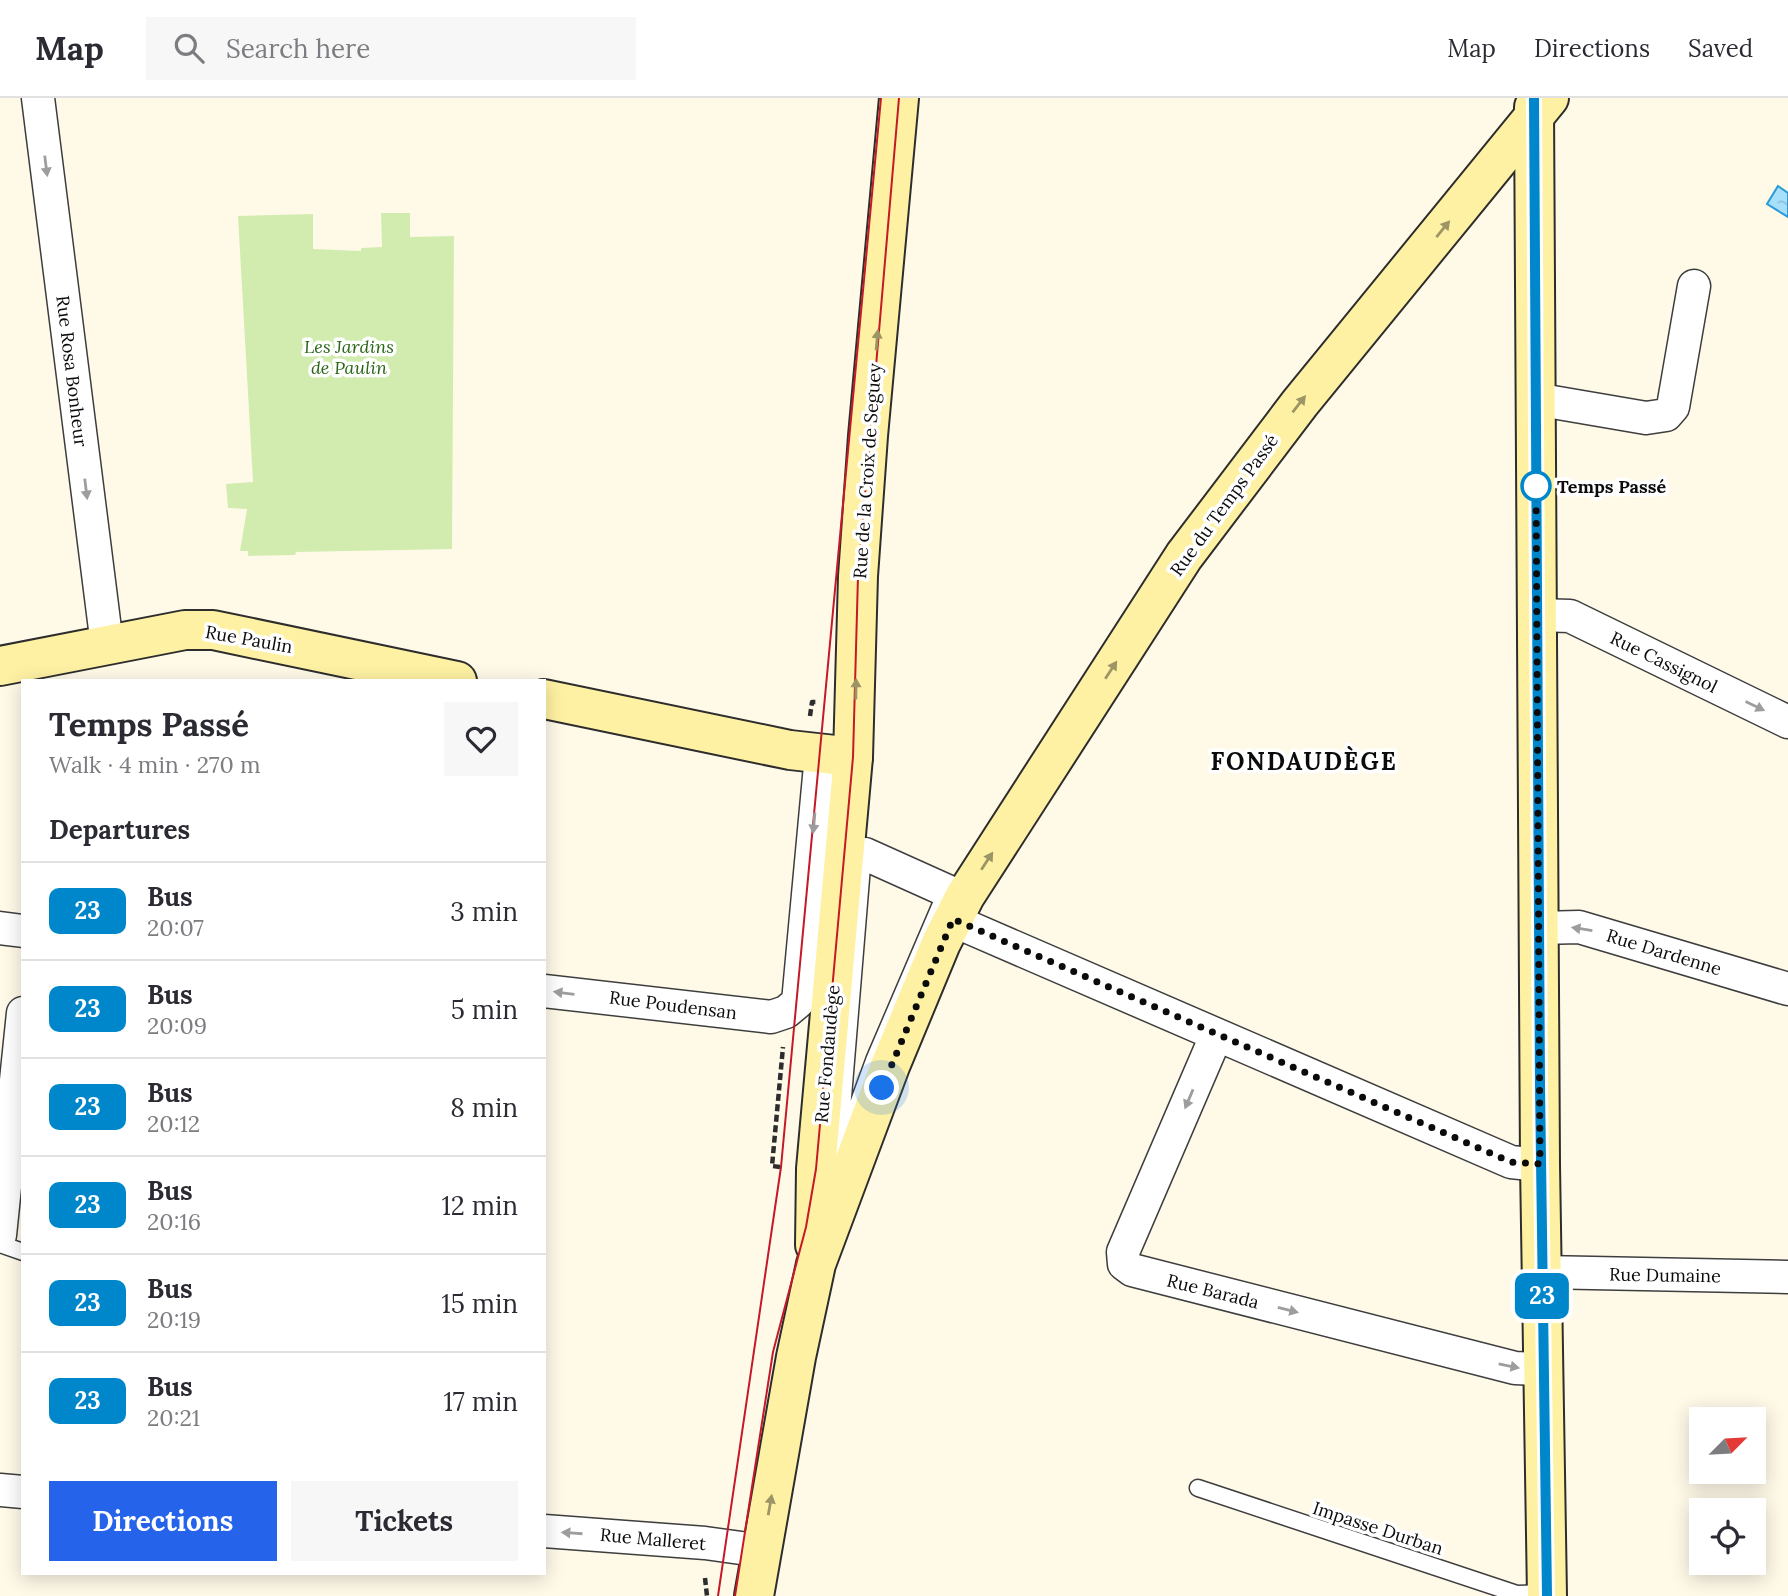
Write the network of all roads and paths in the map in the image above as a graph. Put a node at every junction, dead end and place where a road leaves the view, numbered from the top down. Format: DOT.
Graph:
graph roads {
  1 [pos="38,98"];
  2 [pos="899,98"];
  3 [pos="1539,105"];
  4 [pos="1694,286"];
  5 [pos="1535,399"];
  6 [pos="1536,615"];
  7 [pos="107,645"];
  8 [pos="0,666"];
  9 [pos="56,668"];
  10 [pos="447,679"];
  11 [pos="546,699"];
  12 [pos="1788,722"];
  13 [pos="837,756"];
  14 [pos="846,845"];
  15 [pos="948,917"];
  16 [pos="0,928"];
  17 [pos="1539,928"];
  18 [pos="21,931"];
  19 [pos="1788,989"];
  20 [pos="546,991"];
  21 [pos="771,1017"];
  22 [pos="21,1032"];
  23 [pos="1216,1036"];
  24 [pos="1540,1164"];
  25 [pos="781,1167"];
  26 [pos="0,1235"];
  27 [pos="0,1244"];
  28 [pos="21,1251"];
  29 [pos="816,1264"];
  30 [pos="1542,1272"];
  31 [pos="1788,1277"];
  32 [pos="1543,1369"];
  33 [pos="1198,1488"];
  34 [pos="0,1490"];
  35 [pos="21,1492"];
  36 [pos="546,1531"];
  37 [pos="762,1551"];
  38 [pos="1547,1595"];
  39 [pos="754,1596"];
  1 -- 7 [label="street, Rue Rosa Bonheur, one-way"];
  13 -- 2 [label="main road, Rue de la Croix de Seguey, one-way"];
  3 -- 5 [label="main road"];
  15 -- 3 [label="main road, Rue du Temps Passé, one-way"];
  4 -- 5 [label="street"];
  5 -- 6 [label="main road"];
  6 -- 12 [label="street, Rue Cassignol, one-way"];
  6 -- 17 [label="main road"];
  7 -- 9 [label="main road, Rue Paulin"];
  7 -- 10 [label="main road, Rue Paulin"];
  8 -- 9 [label="main road, Rue Paulin"];
  11 -- 13 [label="main road"];
  13 -- 14 [label="main road, Rue de la Croix de Seguey"];
  13 -- 21 [label="street, Rue Fondaudège, one-way"];
  14 -- 29 [label="main road, Rue Fondaudège"];
  15 -- 15 [label="street"];
  15 -- 23 [label="street"];
  15 -- 29 [label="main road, Rue Fondaudège"];
  16 -- 18 [label="street"];
  19 -- 17 [label="street, Rue Dardenne, one-way"];
  17 -- 24 [label="main road"];
  21 -- 20 [label="street, Rue Poudensan, one-way"];
  21 -- 25 [label="path"];
  22 -- 26 [label="street"];
  23 -- 24 [label="street"];
  23 -- 32 [label="street, Rue Barada, one-way"];
  24 -- 30 [label="main road"];
  27 -- 28 [label="lane"];
  37 -- 29 [label="main road, Rue Fondaudège, one-way"];
  30 -- 31 [label="street, Rue Dumaine"];
  30 -- 32 [label="main road"];
  32 -- 38 [label="main road"];
  33 -- 38 [label="lane, Impasse Durban"];
  34 -- 35 [label="street"];
  37 -- 36 [label="street, Rue Malleret, one-way"];
  37 -- 39 [label="main road, Rue Fondaudège"];
}
